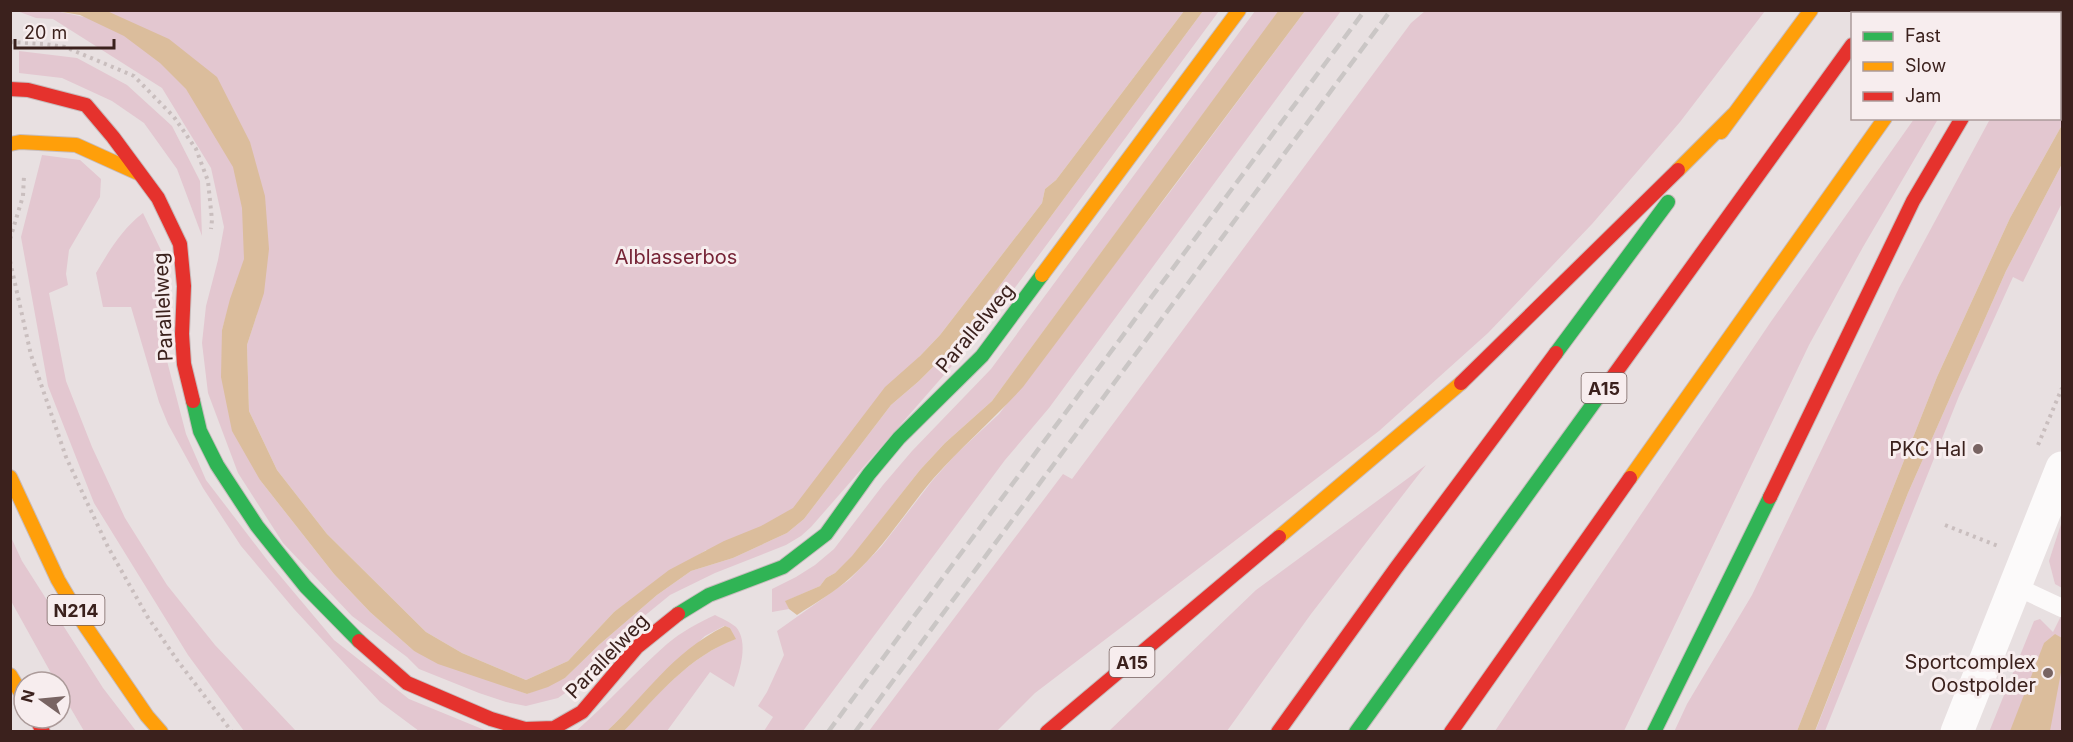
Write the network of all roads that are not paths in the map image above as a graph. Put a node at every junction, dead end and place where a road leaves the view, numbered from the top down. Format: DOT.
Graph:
graph roads {
  1 [pos="1239,10"];
  2 [pos="1811,10"];
  3 [pos="1851,46"];
  4 [pos="10,89"];
  5 [pos="1733,115"];
  6 [pos="1885,120"];
  7 [pos="1961,120"];
  8 [pos="10,144"];
  9 [pos="140,174"];
  10 [pos="2062,468"];
  11 [pos="10,477"];
  12 [pos="2015,586"];
  13 [pos="2062,608"];
  14 [pos="161,732"];
  15 [pos="1047,732"];
  16 [pos="1278,732"];
  17 [pos="1356,732"];
  18 [pos="1451,732"];
  19 [pos="1654,732"];
  20 [pos="1957,732"];
  1 -- 9 [label="main road, Parallelweg"];
  2 -- 5 [label="main road, A15"];
  3 -- 17 [label="main road, A15"];
  4 -- 9 [label="main road, Parallelweg"];
  5 -- 15 [label="main road, A15"];
  5 -- 16 [label="main road, A15"];
  6 -- 18 [label="main road"];
  7 -- 19 [label="main road"];
  8 -- 9 [label="main road, Parallelweg"];
  10 -- 12 [label="street"];
  11 -- 14 [label="main road, N214"];
  12 -- 13 [label="lane"];
  12 -- 20 [label="street"];
}
